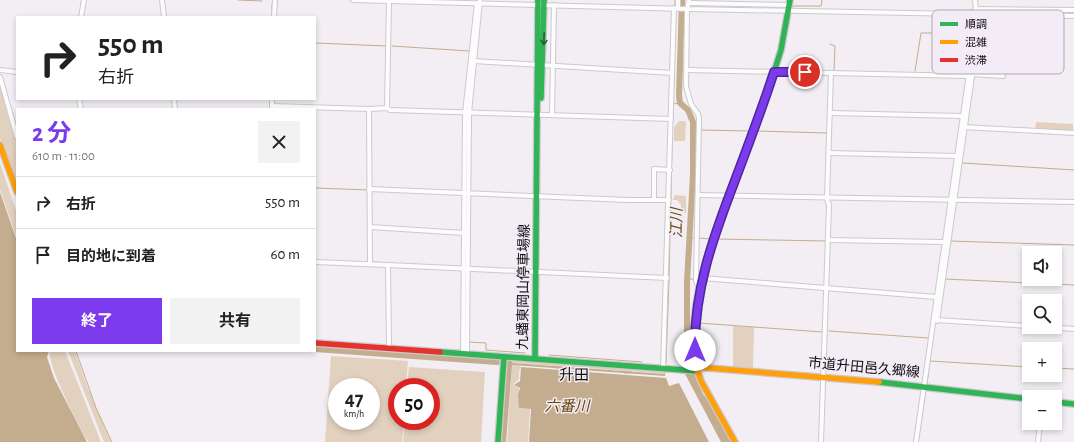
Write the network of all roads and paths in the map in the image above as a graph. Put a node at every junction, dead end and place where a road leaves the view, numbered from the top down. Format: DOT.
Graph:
graph roads {
  1 [pos="84,0"];
  2 [pos="162,0"];
  3 [pos="275,0"];
  4 [pos="353,0"];
  5 [pos="678,0"];
  6 [pos="975,0"];
  7 [pos="390,1"];
  8 [pos="479,2"];
  9 [pos="541,2"];
  10 [pos="554,5"];
  11 [pos="688,5"];
  12 [pos="789,5"];
  13 [pos="677,8"];
  14 [pos="948,10"];
  15 [pos="980,10"];
  16 [pos="1064,10"];
  17 [pos="1074,10"];
  18 [pos="1064,15"];
  19 [pos="81,16"];
  20 [pos="164,16"];
  21 [pos="274,16"];
  22 [pos="1074,16"];
  23 [pos="474,61"];
  24 [pos="540,65"];
  25 [pos="553,65"];
  26 [pos="0,70"];
  27 [pos="687,70"];
  28 [pos="16,72"];
  29 [pos="774,72"];
  30 [pos="672,73"];
  31 [pos="831,74"];
  32 [pos="970,75"];
  33 [pos="1003,76"];
  34 [pos="0,77"];
  35 [pos="316,108"];
  36 [pos="388,108"];
  37 [pos="369,109"];
  38 [pos="467,113"];
  39 [pos="831,113"];
  40 [pos="552,114"];
  41 [pos="539,115"];
  42 [pos="962,116"];
  43 [pos="671,119"];
  44 [pos="963,127"];
  45 [pos="16,133"];
  46 [pos="1074,133"];
  47 [pos="0,145"];
  48 [pos="829,153"];
  49 [pos="957,156"];
  50 [pos="670,170"];
  51 [pos="16,189"];
  52 [pos="371,189"];
  53 [pos="466,193"];
  54 [pos="698,195"];
  55 [pos="537,196"];
  56 [pos="729,196"];
  57 [pos="828,197"];
  58 [pos="654,199"];
  59 [pos="669,200"];
  60 [pos="953,200"];
  61 [pos="1074,202"];
  62 [pos="371,227"];
  63 [pos="464,233"];
  64 [pos="829,240"];
  65 [pos="944,242"];
  66 [pos="316,262"];
  67 [pos="370,264"];
  68 [pos="389,265"];
  69 [pos="466,269"];
  70 [pos="536,272"];
  71 [pos="666,278"];
  72 [pos="702,278"];
  73 [pos="828,289"];
  74 [pos="699,290"];
  75 [pos="936,297"];
  76 [pos="935,320"];
  77 [pos="1022,326"];
  78 [pos="1062,328"];
  79 [pos="1074,328"];
  80 [pos="316,343"];
  81 [pos="389,348"];
  82 [pos="465,354"];
  83 [pos="504,357"];
  84 [pos="535,358"];
  85 [pos="664,368"];
  86 [pos="696,369"];
  87 [pos="824,377"];
  88 [pos="925,386"];
  89 [pos="1022,398"];
  90 [pos="1062,403"];
  91 [pos="1074,404"];
  92 [pos="1039,430"];
  93 [pos="498,442"];
  94 [pos="735,442"];
  95 [pos="821,442"];
  96 [pos="916,442"];
  97 [pos="1038,442"];
  1 -- 19 [label="street"];
  2 -- 20 [label="street"];
  3 -- 21 [label="street"];
  4 -- 7 [label="street"];
  5 -- 13 [label="street"];
  6 -- 15 [label="street"];
  7 -- 8 [label="street"];
  7 -- 36 [label="street"];
  8 -- 9 [label="street"];
  8 -- 23 [label="street"];
  8 -- 38 [label="street"];
  9 -- 10 [label="street"];
  9 -- 24 [label="main road, 九蟠東岡山停車場線"];
  10 -- 13 [label="street"];
  10 -- 25 [label="street"];
  11 -- 12 [label="street"];
  11 -- 13 [label="street"];
  11 -- 27 [label="street"];
  12 -- 14 [label="street"];
  12 -- 29 [label="main road"];
  13 -- 30 [label="street"];
  16 -- 17 [label="street"];
  18 -- 22 [label="street"];
  23 -- 24 [label="street"];
  23 -- 38 [label="street"];
  24 -- 25 [label="street"];
  24 -- 41 [label="main road, 九蟠東岡山停車場線"];
  25 -- 30 [label="street"];
  25 -- 40 [label="street"];
  26 -- 28 [label="street"];
  27 -- 29 [label="street"];
  27 -- 54 [label="street"];
  29 -- 31 [label="street"];
  29 -- 56 [label="main road"];
  30 -- 43 [label="street"];
  31 -- 32 [label="street"];
  31 -- 39 [label="street"];
  32 -- 33 [label="street"];
  32 -- 42 [label="street"];
  32 -- 44 [label="street"];
  34 -- 45 [label="street"];
  35 -- 37 [label="street"];
  36 -- 37 [label="street"];
  36 -- 38 [label="street"];
  37 -- 52 [label="street"];
  38 -- 41 [label="street"];
  38 -- 53 [label="street"];
  39 -- 42 [label="street"];
  39 -- 48 [label="street"];
  40 -- 41 [label="street"];
  40 -- 43 [label="street"];
  41 -- 55 [label="main road, 九蟠東岡山停車場線"];
  42 -- 44 [label="street"];
  43 -- 50 [label="street"];
  44 -- 46 [label="street"];
  44 -- 49 [label="street"];
  44 -- 60 [label="street"];
  47 -- 51 [label="main road"];
  48 -- 49 [label="street"];
  48 -- 57 [label="street"];
  49 -- 60 [label="street"];
  50 -- 58 [label="street"];
  50 -- 59 [label="street"];
  52 -- 53 [label="street"];
  52 -- 62 [label="street"];
  53 -- 55 [label="street"];
  53 -- 63 [label="street"];
  53 -- 69 [label="street"];
  54 -- 56 [label="street"];
  54 -- 74 [label="street"];
  55 -- 58 [label="street"];
  55 -- 70 [label="main road, 九蟠東岡山停車場線"];
  56 -- 57 [label="street"];
  56 -- 72 [label="main road"];
  57 -- 60 [label="street"];
  57 -- 64 [label="street"];
  58 -- 59 [label="street"];
  59 -- 71 [label="street"];
  60 -- 61 [label="street"];
  60 -- 65 [label="street"];
  60 -- 76 [label="street"];
  62 -- 63 [label="street"];
  62 -- 67 [label="street"];
  63 -- 69 [label="street"];
  64 -- 65 [label="street"];
  64 -- 73 [label="street"];
  65 -- 75 [label="street"];
  66 -- 67 [label="street"];
  67 -- 68 [label="street"];
  68 -- 69 [label="street"];
  68 -- 81 [label="street"];
  69 -- 70 [label="street"];
  69 -- 82 [label="street"];
  70 -- 71 [label="street"];
  70 -- 84 [label="main road, 九蟠東岡山停車場線"];
  71 -- 85 [label="street"];
  72 -- 73 [label="street"];
  72 -- 74 [label="main road"];
  73 -- 75 [label="street"];
  73 -- 87 [label="street"];
  74 -- 86 [label="main road"];
  75 -- 76 [label="street"];
  76 -- 77 [label="street"];
  76 -- 88 [label="street"];
  78 -- 79 [label="street"];
  80 -- 81 [label="main road"];
  81 -- 82 [label="main road"];
  82 -- 83 [label="main road"];
  83 -- 84 [label="main road"];
  83 -- 93 [label="main road"];
  84 -- 85 [label="main road, 九蟠東岡山停車場線"];
  85 -- 86 [label="main road, 九蟠東岡山停車場線"];
  86 -- 87 [label="main road, 市道升田邑久郷線"];
  86 -- 94 [label="main road"];
  87 -- 88 [label="main road, 市道升田邑久郷線"];
  87 -- 95 [label="street"];
  88 -- 89 [label="main road, 市道升田邑久郷線"];
  88 -- 96 [label="street"];
  90 -- 91 [label="main road"];
  92 -- 97 [label="street"];
}
